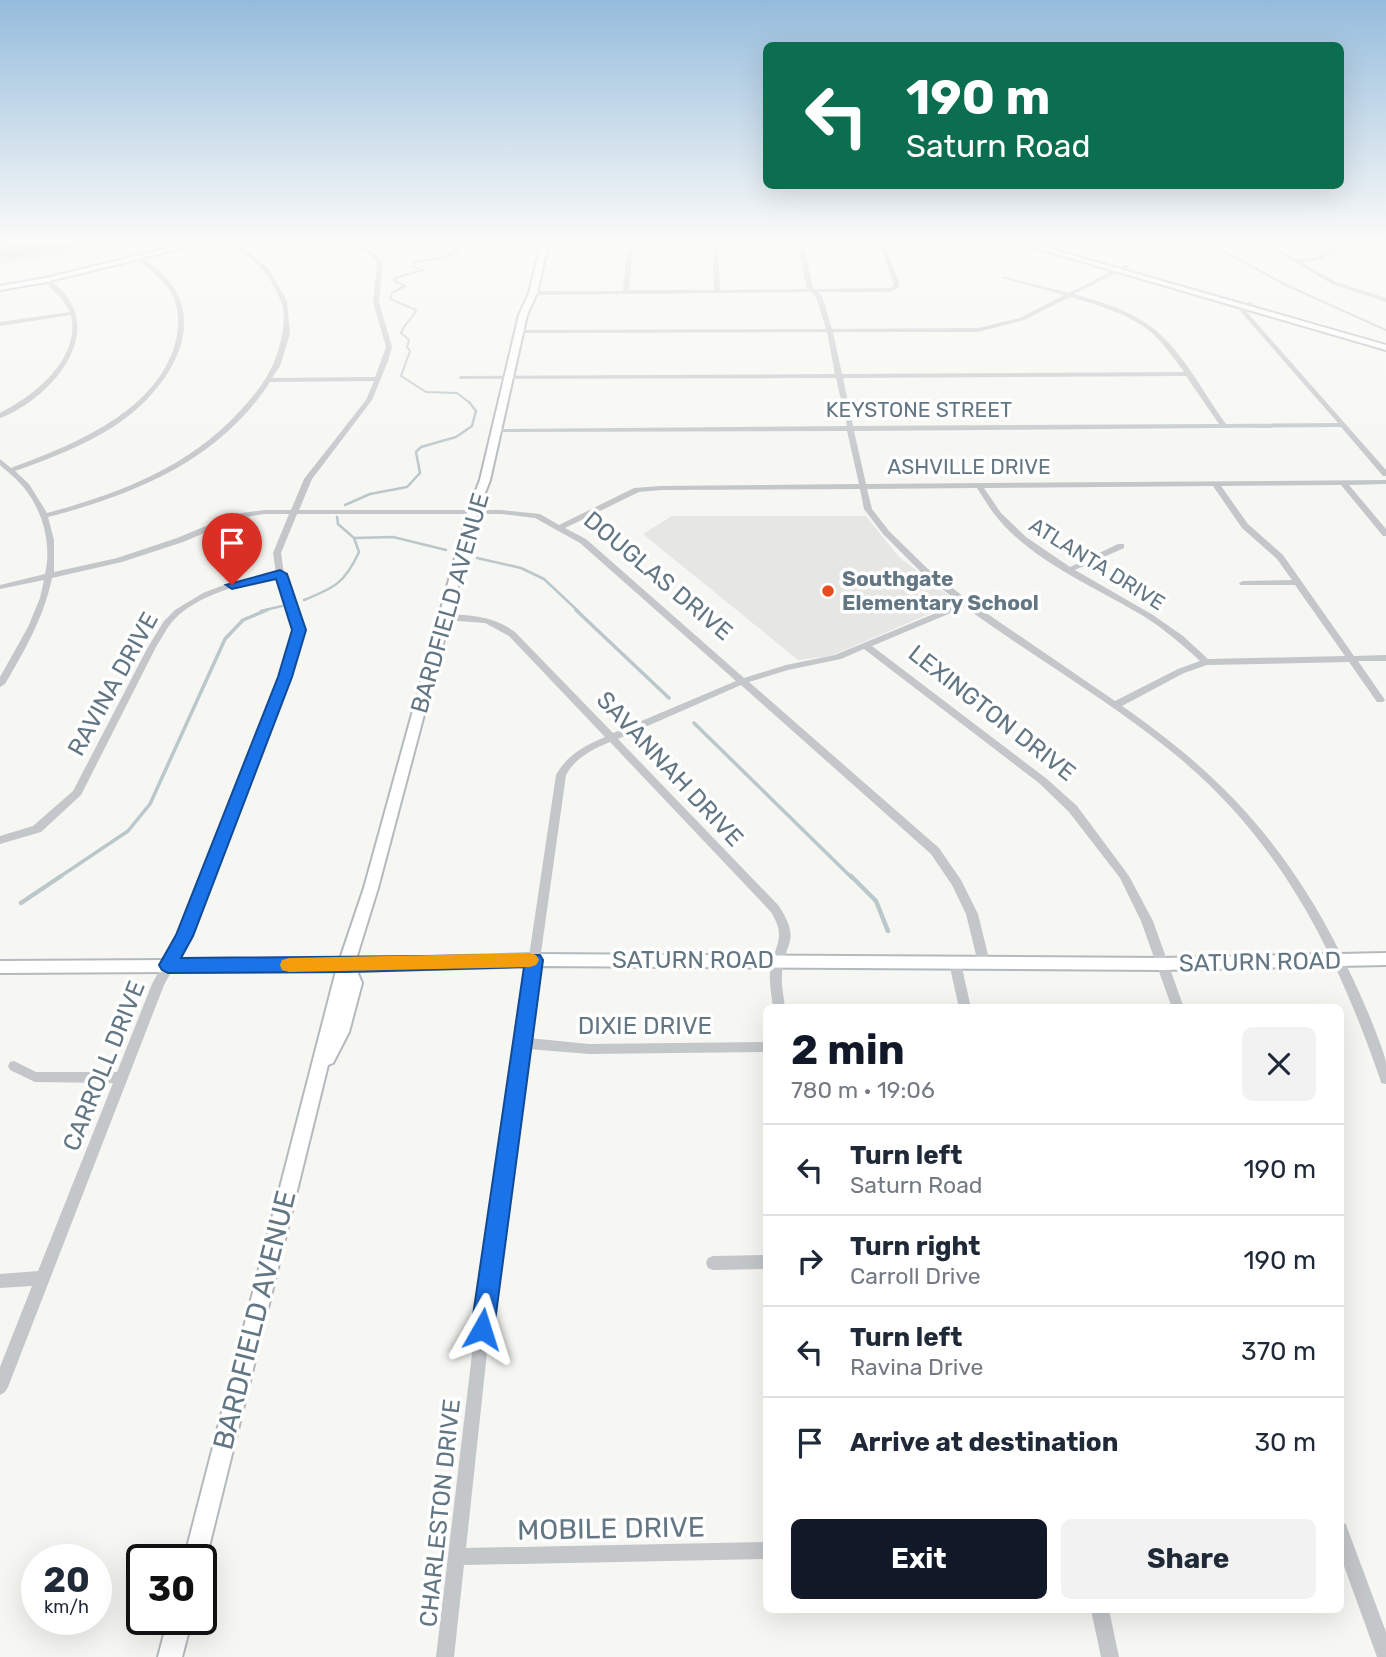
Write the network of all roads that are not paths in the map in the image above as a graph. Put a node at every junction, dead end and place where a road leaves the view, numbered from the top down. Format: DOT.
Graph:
graph roads {
  1 [pos="44,317"];
  2 [pos="73,317"];
  3 [pos="180,317"];
  4 [pos="287,317"];
  5 [pos="380,317"];
  6 [pos="523,317"];
  7 [pos="825,317"];
  8 [pos="1024,317"];
  9 [pos="1126,317"];
  10 [pos="1256,317"];
  11 [pos="1290,317"];
  12 [pos="0,324"];
  13 [pos="829,330"];
  14 [pos="1338,331"];
  15 [pos="520,332"];
  16 [pos="1386,341"];
  17 [pos="1386,348"];
  18 [pos="1186,374"];
  19 [pos="839,375"];
  20 [pos="461,378"];
  21 [pos="509,378"];
  22 [pos="378,379"];
  23 [pos="270,380"];
  24 [pos="0,416"];
  25 [pos="1223,425"];
  26 [pos="1342,425"];
  27 [pos="851,428"];
  28 [pos="497,430"];
  29 [pos="0,461"];
  30 [pos="12,470"];
  31 [pos="1386,474"];
  32 [pos="1386,482"];
  33 [pos="1215,483"];
  34 [pos="1344,483"];
  35 [pos="863,485"];
  36 [pos="979,485"];
  37 [pos="473,511"];
  38 [pos="293,512"];
  39 [pos="45,516"];
  40 [pos="561,527"];
  41 [pos="1386,534"];
  42 [pos="1121,546"];
  43 [pos="1071,569"];
  44 [pos="280,574"];
  45 [pos="51,575"];
  46 [pos="1298,582"];
  47 [pos="1243,583"];
  48 [pos="0,587"];
  49 [pos="967,603"];
  50 [pos="445,617"];
  51 [pos="866,646"];
  52 [pos="1351,658"];
  53 [pos="1386,658"];
  54 [pos="1206,663"];
  55 [pos="743,681"];
  56 [pos="0,684"];
  57 [pos="1380,700"];
  58 [pos="1114,706"];
  59 [pos="613,737"];
  60 [pos="0,840"];
  61 [pos="1340,959"];
  62 [pos="1386,959"];
  63 [pos="534,960"];
  64 [pos="778,961"];
  65 [pos="955,963"];
  66 [pos="984,963"];
  67 [pos="1163,964"];
  68 [pos="168,965"];
  69 [pos="347,965"];
  70 [pos="0,967"];
  71 [pos="779,1004"];
  72 [pos="964,1004"];
  73 [pos="1177,1004"];
  74 [pos="523,1043"];
  75 [pos="763,1046"];
  76 [pos="14,1066"];
  77 [pos="120,1078"];
  78 [pos="1386,1079"];
  79 [pos="763,1262"];
  80 [pos="713,1263"];
  81 [pos="42,1278"];
  82 [pos="0,1281"];
  83 [pos="0,1387"];
  84 [pos="1344,1541"];
  85 [pos="199,1544"];
  86 [pos="763,1551"];
  87 [pos="456,1557"];
  88 [pos="1101,1613"];
  89 [pos="176,1635"];
  90 [pos="170,1657"];
  91 [pos="445,1657"];
  92 [pos="1110,1657"];
  93 [pos="1386,1657"];
  1 -- 12 [label="street"];
  2 -- 24 [label="street"];
  3 -- 30 [label="street"];
  4 -- 23 [label="street"];
  5 -- 22 [label="street, CARROLL DRIVE"];
  6 -- 15 [label="street, BARDFIELD AVENUE"];
  7 -- 13 [label="street"];
  8 -- 13 [label="street"];
  9 -- 18 [label="street"];
  10 -- 26 [label="street"];
  11 -- 14 [label="street"];
  13 -- 15 [label="street"];
  13 -- 19 [label="street"];
  14 -- 16 [label="street"];
  14 -- 17 [label="street"];
  15 -- 21 [label="street, BARDFIELD AVENUE"];
  18 -- 19 [label="street"];
  18 -- 25 [label="street"];
  19 -- 21 [label="street"];
  19 -- 27 [label="street"];
  20 -- 21 [label="street"];
  21 -- 28 [label="street, BARDFIELD AVENUE"];
  22 -- 23 [label="street"];
  22 -- 38 [label="street, CARROLL DRIVE"];
  23 -- 39 [label="street"];
  25 -- 26 [label="street, KEYSTONE STREET"];
  25 -- 27 [label="street, KEYSTONE STREET"];
  26 -- 31 [label="street"];
  27 -- 28 [label="street, KEYSTONE STREET"];
  27 -- 35 [label="street"];
  28 -- 37 [label="street, BARDFIELD AVENUE"];
  29 -- 30 [label="street"];
  30 -- 39 [label="street"];
  32 -- 34 [label="street, ASHVILLE DRIVE"];
  33 -- 34 [label="street, ASHVILLE DRIVE"];
  33 -- 36 [label="street, ASHVILLE DRIVE"];
  33 -- 46 [label="street"];
  34 -- 41 [label="street"];
  35 -- 36 [label="street, ASHVILLE DRIVE"];
  35 -- 40 [label="street, ASHVILLE DRIVE"];
  35 -- 49 [label="street"];
  36 -- 43 [label="street, ATLANTA DRIVE"];
  37 -- 38 [label="street, DOUGLAS DRIVE"];
  37 -- 40 [label="street, DOUGLAS DRIVE"];
  37 -- 50 [label="street, BARDFIELD AVENUE"];
  38 -- 44 [label="street, CARROLL DRIVE"];
  38 -- 45 [label="street, DOUGLAS DRIVE"];
  39 -- 45 [label="street"];
  40 -- 55 [label="street, DOUGLAS DRIVE"];
  42 -- 43 [label="street"];
  43 -- 54 [label="street, ATLANTA DRIVE"];
  44 -- 60 [label="street, RAVINA DRIVE"];
  44 -- 68 [label="street, CARROLL DRIVE"];
  45 -- 48 [label="street, DOUGLAS DRIVE"];
  45 -- 56 [label="street"];
  46 -- 47 [label="street"];
  46 -- 52 [label="street"];
  49 -- 51 [label="street, CHARLESTON DRIVE"];
  49 -- 58 [label="street"];
  50 -- 59 [label="street, SAVANNAH DRIVE"];
  50 -- 69 [label="street, BARDFIELD AVENUE"];
  51 -- 55 [label="street, CHARLESTON DRIVE"];
  51 -- 67 [label="street, LEXINGTON DRIVE"];
  52 -- 53 [label="street"];
  52 -- 54 [label="street"];
  52 -- 57 [label="street"];
  54 -- 58 [label="street"];
  55 -- 59 [label="street, CHARLESTON DRIVE"];
  55 -- 66 [label="street, DOUGLAS DRIVE"];
  58 -- 61 [label="street"];
  59 -- 63 [label="street, CHARLESTON DRIVE"];
  59 -- 64 [label="street, SAVANNAH DRIVE"];
  61 -- 62 [label="street, SATURN ROAD"];
  61 -- 67 [label="street, SATURN ROAD"];
  61 -- 78 [label="street"];
  63 -- 64 [label="street, SATURN ROAD"];
  63 -- 69 [label="street, SATURN ROAD"];
  63 -- 74 [label="street, CHARLESTON DRIVE"];
  64 -- 65 [label="street, SATURN ROAD"];
  64 -- 71 [label="street, SAVANNAH DRIVE"];
  65 -- 66 [label="street, SATURN ROAD"];
  65 -- 72 [label="street"];
  66 -- 67 [label="street, SATURN ROAD"];
  67 -- 73 [label="street, LEXINGTON DRIVE"];
  68 -- 69 [label="street, SATURN ROAD"];
  68 -- 70 [label="street, SATURN ROAD"];
  68 -- 77 [label="street, CARROLL DRIVE"];
  69 -- 85 [label="street, BARDFIELD AVENUE"];
  74 -- 75 [label="street, DIXIE DRIVE"];
  74 -- 87 [label="street, CHARLESTON DRIVE"];
  76 -- 77 [label="street"];
  77 -- 81 [label="street, CARROLL DRIVE"];
  79 -- 80 [label="street"];
  81 -- 82 [label="street"];
  81 -- 83 [label="street, CARROLL DRIVE"];
  84 -- 93 [label="street"];
  86 -- 87 [label="street, MOBILE DRIVE"];
  87 -- 91 [label="street, CHARLESTON DRIVE"];
  88 -- 92 [label="street"];
  89 -- 90 [label="street"];
}
